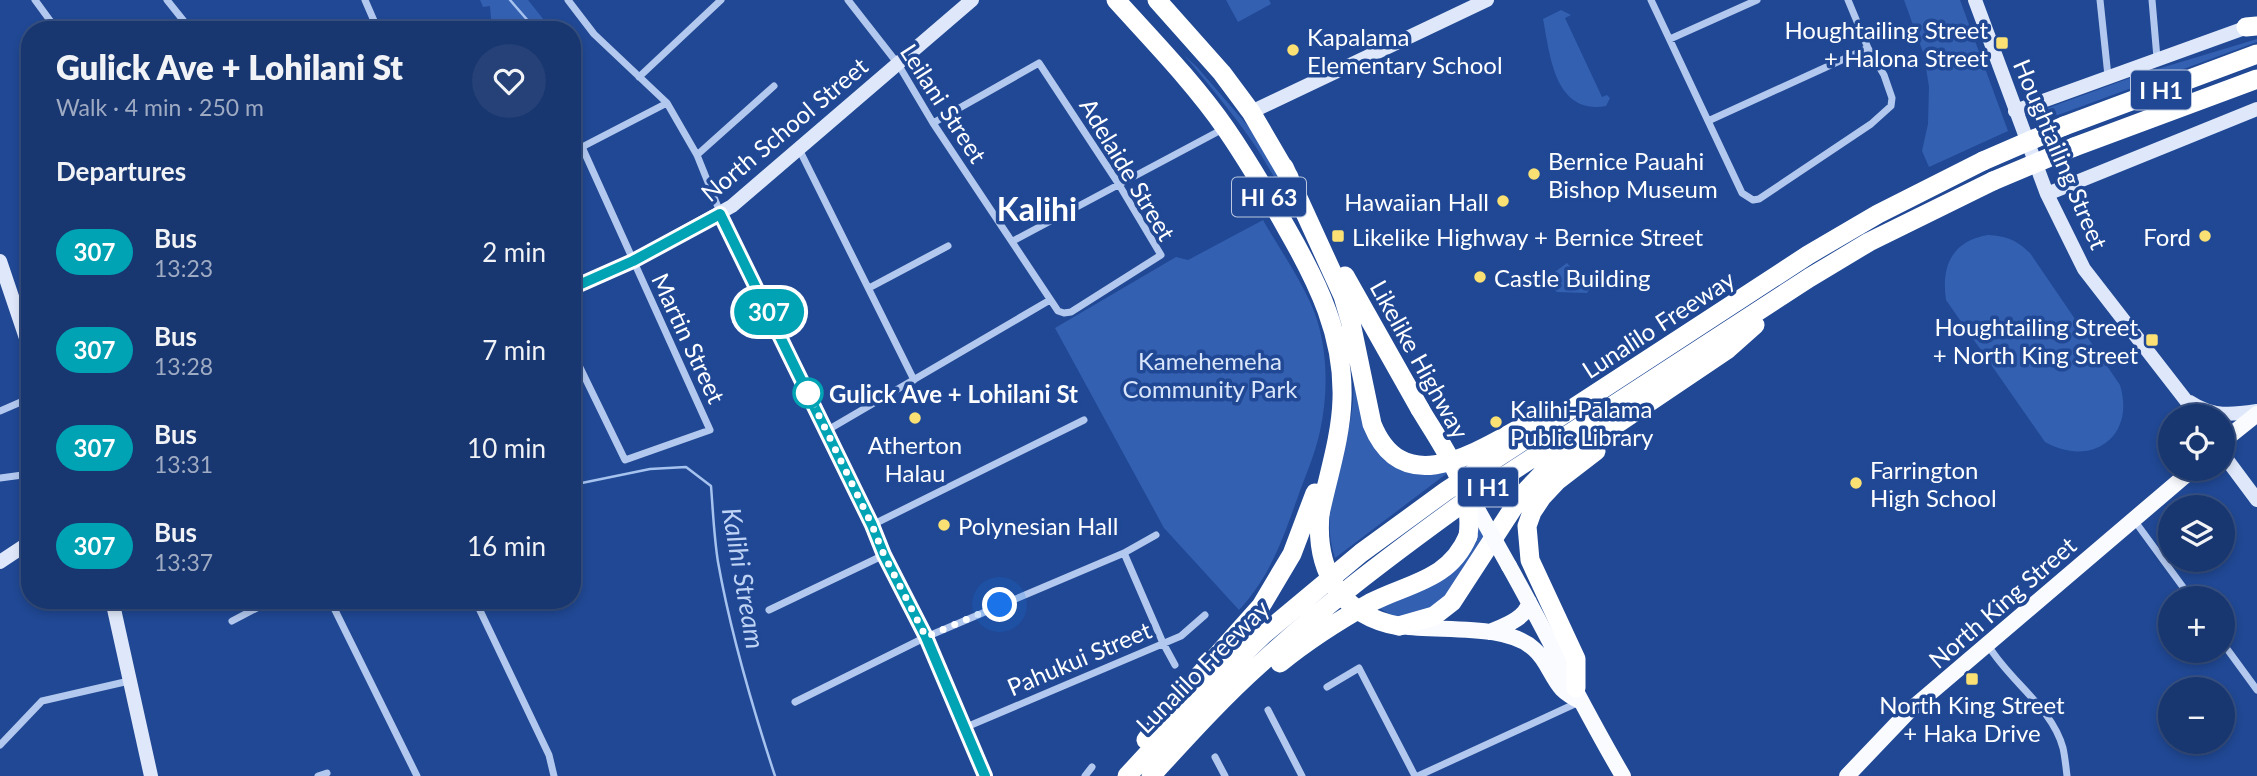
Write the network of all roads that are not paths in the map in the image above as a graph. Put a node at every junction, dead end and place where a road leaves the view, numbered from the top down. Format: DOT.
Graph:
graph roads {
  1 [pos="35,0"];
  2 [pos="167,0"];
  3 [pos="365,0"];
  4 [pos="568,0"];
  5 [pos="721,0"];
  6 [pos="848,0"];
  7 [pos="972,0"];
  8 [pos="1115,0"];
  9 [pos="1157,0"];
  10 [pos="1486,0"];
  11 [pos="1651,0"];
  12 [pos="1757,0"];
  13 [pos="1848,0"];
  14 [pos="1975,0"];
  15 [pos="2100,0"];
  16 [pos="2152,0"];
  17 [pos="50,21"];
  18 [pos="184,21"];
  19 [pos="374,21"];
  20 [pos="2253,26"];
  21 [pos="1670,39"];
  22 [pos="1868,48"];
  23 [pos="2257,54"];
  24 [pos="2157,58"];
  25 [pos="898,64"];
  26 [pos="2108,76"];
  27 [pos="639,78"];
  28 [pos="2257,79"];
  29 [pos="774,86"];
  30 [pos="667,103"];
  31 [pos="2257,109"];
  32 [pos="2015,111"];
  33 [pos="1251,112"];
  34 [pos="1708,121"];
  35 [pos="933,123"];
  36 [pos="1225,128"];
  37 [pos="798,148"];
  38 [pos="697,155"];
  39 [pos="1284,167"];
  40 [pos="1118,183"];
  41 [pos="2047,194"];
  42 [pos="720,214"];
  43 [pos="1013,241"];
  44 [pos="948,246"];
  45 [pos="0,261"];
  46 [pos="633,261"];
  47 [pos="1809,278"];
  48 [pos="581,284"];
  49 [pos="869,288"];
  50 [pos="1050,300"];
  51 [pos="21,323"];
  52 [pos="1341,369"];
  53 [pos="581,370"];
  54 [pos="914,380"];
  55 [pos="1683,380"];
  56 [pos="1608,386"];
  57 [pos="2186,399"];
  58 [pos="21,402"];
  59 [pos="2190,404"];
  60 [pos="0,411"];
  61 [pos="2257,412"];
  62 [pos="1084,420"];
  63 [pos="827,431"];
  64 [pos="2235,431"];
  65 [pos="2235,470"];
  66 [pos="21,475"];
  67 [pos="0,478"];
  68 [pos="2178,481"];
  69 [pos="1463,485"];
  70 [pos="2257,500"];
  71 [pos="2133,518"];
  72 [pos="872,525"];
  73 [pos="1156,535"];
  74 [pos="21,548"];
  75 [pos="1124,553"];
  76 [pos="884,555"];
  77 [pos="0,562"];
  78 [pos="2182,586"];
  79 [pos="1529,602"];
  80 [pos="113,609"];
  81 [pos="255,609"];
  82 [pos="334,609"];
  83 [pos="479,609"];
  84 [pos="769,610"];
  85 [pos="1205,615"];
  86 [pos="232,621"];
  87 [pos="1399,626"];
  88 [pos="1490,632"];
  89 [pos="926,637"];
  90 [pos="1163,643"];
  91 [pos="1988,645"];
  92 [pos="2235,660"];
  93 [pos="1175,665"];
  94 [pos="129,681"];
  95 [pos="1327,687"];
  96 [pos="2257,690"];
  97 [pos="1578,695"];
  98 [pos="795,702"];
  99 [pos="1268,710"];
  100 [pos="964,728"];
  101 [pos="1194,730"];
  102 [pos="0,745"];
  103 [pos="1215,757"];
  104 [pos="1093,767"];
  105 [pos="327,773"];
  106 [pos="151,776"];
  107 [pos="318,776"];
  108 [pos="417,776"];
  109 [pos="554,776"];
  110 [pos="985,776"];
  111 [pos="1085,776"];
  112 [pos="1119,776"];
  113 [pos="1127,776"];
  114 [pos="1151,776"];
  115 [pos="1225,776"];
  116 [pos="1302,776"];
  117 [pos="1416,776"];
  118 [pos="1623,776"];
  119 [pos="1847,776"];
  120 [pos="2067,776"];
  1 -- 17 [label="street"];
  2 -- 18 [label="street"];
  3 -- 19 [label="street"];
  4 -- 27 [label="street"];
  5 -- 27 [label="street"];
  6 -- 25 [label="street, Leilani Street"];
  7 -- 25 [label="main road, North School Street"];
  8 -- 36 [label="highway, HI 63"];
  9 -- 33 [label="highway, Likelike Highway / HI 63"];
  10 -- 33 [label="main road"];
  11 -- 21 [label="street"];
  12 -- 21 [label="street"];
  13 -- 22 [label="street"];
  14 -- 32 [label="main road, Houghtailing Street"];
  15 -- 26 [label="street"];
  16 -- 24 [label="street"];
  20 -- 24 [label="main road"];
  21 -- 34 [label="street"];
  22 -- 34 [label="street"];
  22 -- 34 [label="street"];
  23 -- 56 [label="highway, Lunalilo Freeway / I H1, bridge"];
  24 -- 26 [label="main road"];
  25 -- 35 [label="street, Leilani Street"];
  25 -- 37 [label="main road, North School Street"];
  26 -- 32 [label="main road"];
  27 -- 30 [label="street"];
  28 -- 47 [label="highway, Lunalilo Freeway / I H1, bridge"];
  29 -- 38 [label="street"];
  30 -- 38 [label="street"];
  30 -- 46 [label="street, Martin Street"];
  31 -- 41 [label="main road"];
  32 -- 41 [label="main road, Houghtailing Street"];
  33 -- 39 [label="highway, Likelike Highway / HI 63"];
  35 -- 40 [label="street, Adelaide Street"];
  35 -- 43 [label="street, Leilani Street"];
  36 -- 40 [label="street"];
  36 -- 52 [label="highway, HI 63"];
  37 -- 42 [label="main road, North School Street"];
  37 -- 49 [label="street"];
  38 -- 42 [label="street"];
  39 -- 56 [label="highway"];
  39 -- 69 [label="highway, Likelike Highway / HI 63, bridge"];
  40 -- 43 [label="street"];
  40 -- 50 [label="street, Adelaide Street"];
  41 -- 57 [label="main road, Houghtailing Street"];
  42 -- 46 [label="main road, North School Street"];
  42 -- 63 [label="street"];
  43 -- 50 [label="street, Leilani Street"];
  44 -- 49 [label="street"];
  45 -- 51 [label="main road"];
  46 -- 48 [label="main road, North School Street"];
  46 -- 53 [label="street, Martin Street"];
  47 -- 55 [label="highway"];
  47 -- 101 [label="highway, Lunalilo Freeway / I H1"];
  49 -- 54 [label="street"];
  50 -- 54 [label="street"];
  52 -- 87 [label="highway, HI 63, bridge"];
  52 -- 112 [label="highway"];
  54 -- 63 [label="street"];
  55 -- 87 [label="highway"];
  55 -- 97 [label="highway"];
  56 -- 113 [label="highway, Lunalilo Freeway / I H1"];
  57 -- 59 [label="main road, Houghtailing Street"];
  57 -- 61 [label="main road"];
  58 -- 60 [label="street"];
  61 -- 64 [label="main road"];
  62 -- 72 [label="street"];
  63 -- 72 [label="street"];
  65 -- 70 [label="main road"];
  66 -- 67 [label="street"];
  68 -- 71 [label="main road, North King Street"];
  69 -- 79 [label="main road, Likelike Highway / HI 63, bridge"];
  69 -- 101 [label="highway, bridge"];
  71 -- 78 [label="street"];
  71 -- 91 [label="main road, North King Street"];
  72 -- 76 [label="street"];
  73 -- 75 [label="street"];
  74 -- 77 [label="main road"];
  75 -- 89 [label="street"];
  75 -- 90 [label="street"];
  76 -- 84 [label="street"];
  76 -- 89 [label="street"];
  79 -- 88 [label="main road"];
  79 -- 97 [label="main road, Likelike Highway / HI 63"];
  80 -- 94 [label="main road"];
  81 -- 86 [label="street"];
  82 -- 108 [label="street"];
  83 -- 109 [label="street"];
  85 -- 90 [label="street, Pahukui Street"];
  87 -- 88 [label="main road, HI 63"];
  88 -- 97 [label="main road, HI 63"];
  89 -- 98 [label="street"];
  89 -- 100 [label="street"];
  90 -- 93 [label="street"];
  90 -- 100 [label="street, Pahukui Street"];
  91 -- 119 [label="main road, North King Street"];
  91 -- 120 [label="street"];
  92 -- 96 [label="street"];
  94 -- 102 [label="street"];
  94 -- 106 [label="main road"];
  95 -- 117 [label="street"];
  97 -- 117 [label="street"];
  97 -- 118 [label="main road, HI 63"];
  99 -- 116 [label="street"];
  100 -- 110 [label="street"];
  101 -- 114 [label="highway, Lunalilo Freeway / I H1"];
  103 -- 115 [label="street"];
  104 -- 111 [label="street"];
  105 -- 107 [label="street"];
}
